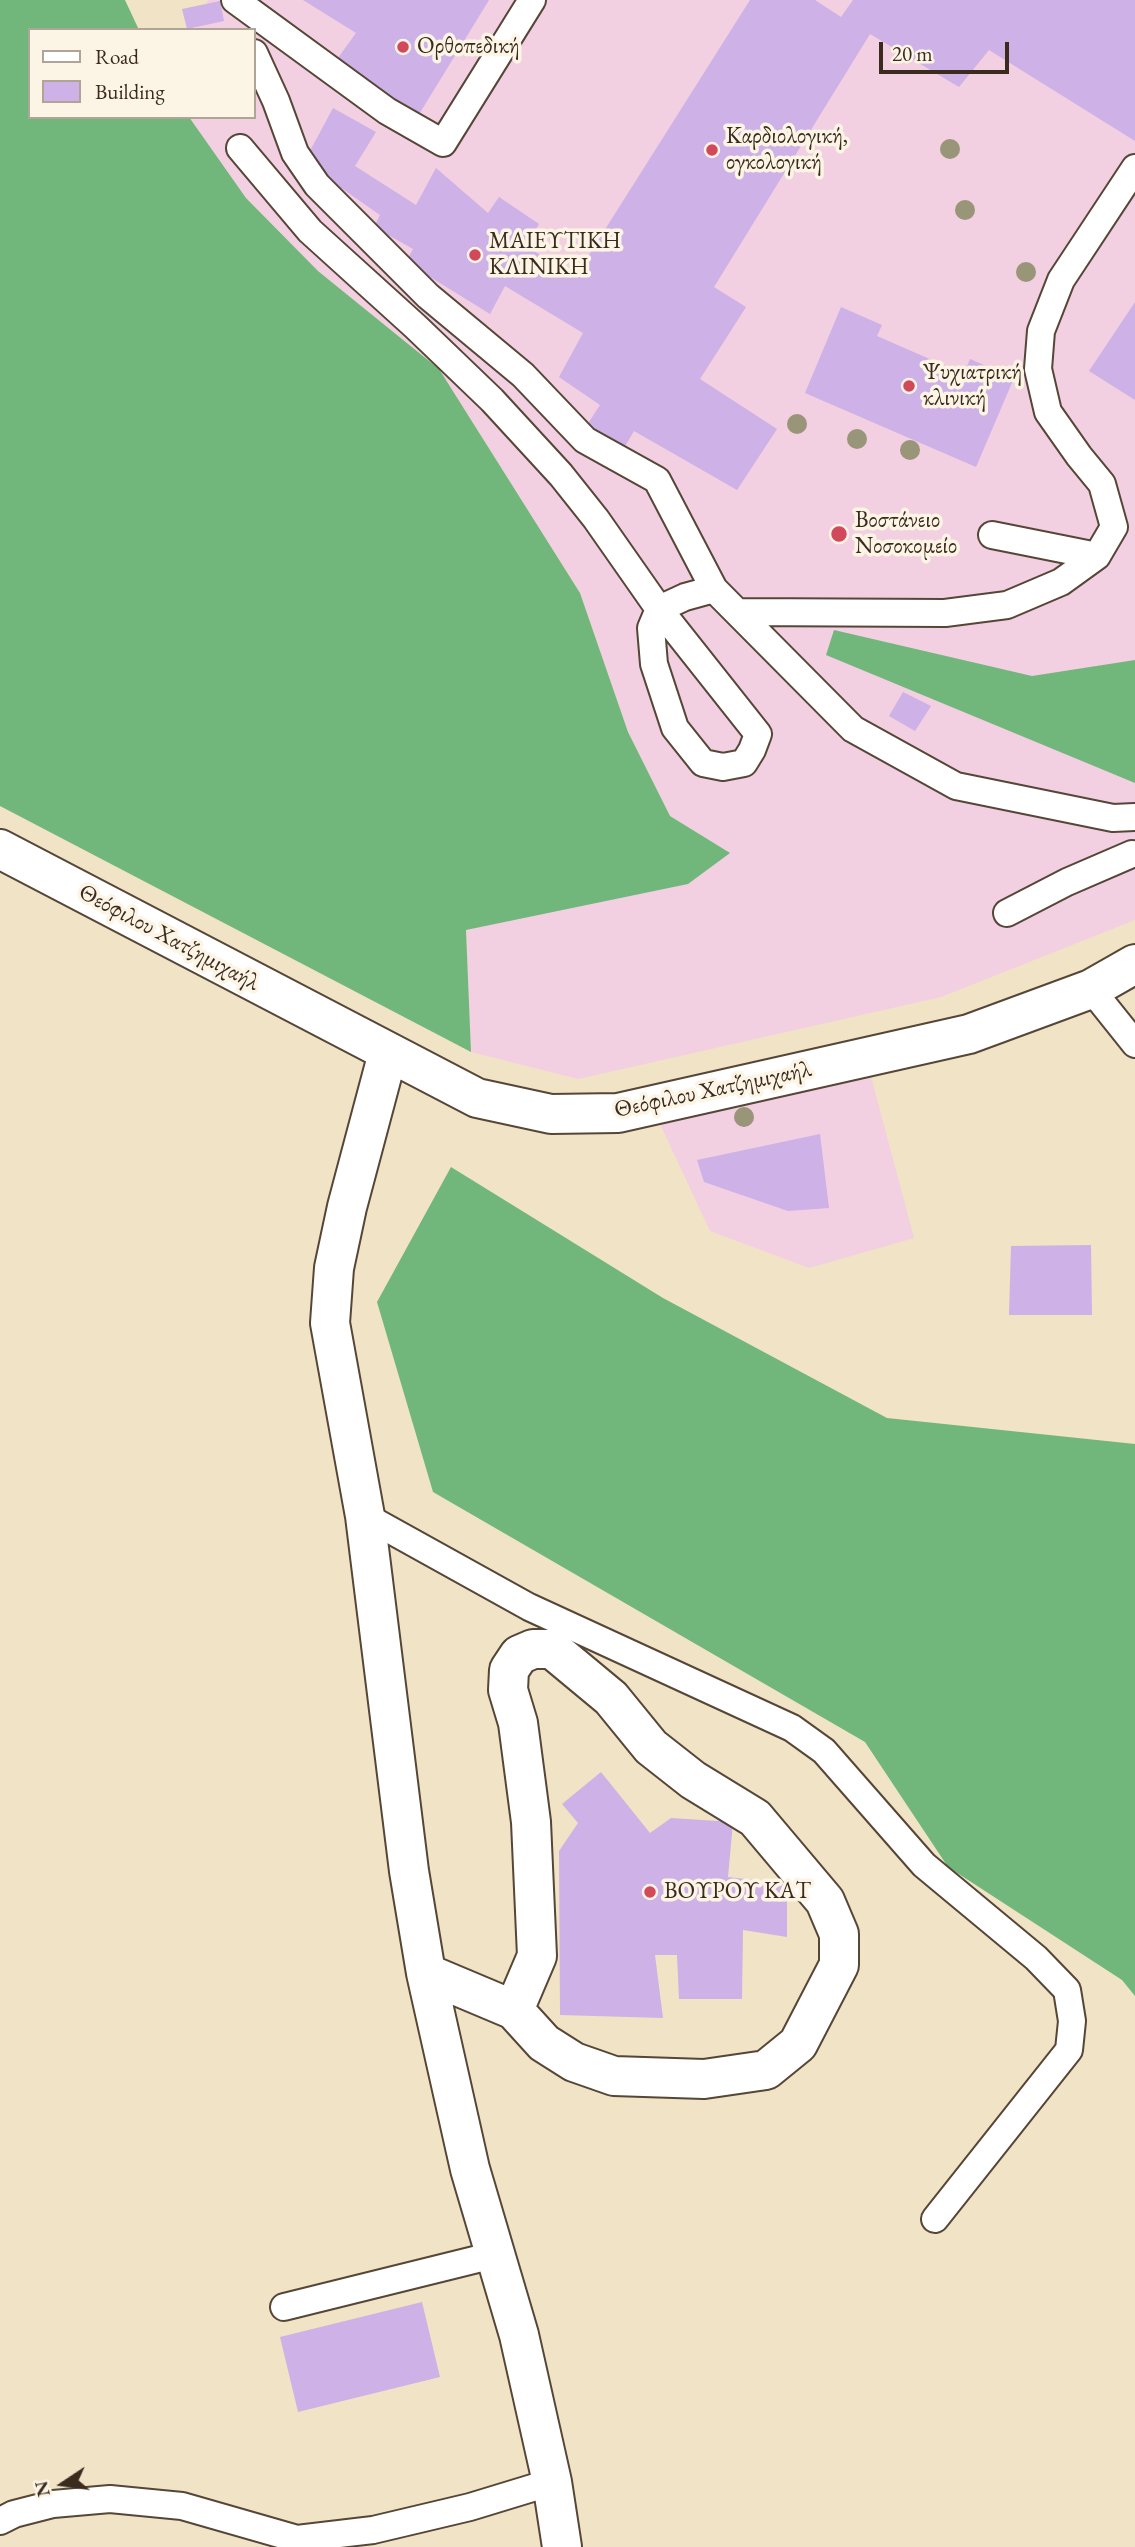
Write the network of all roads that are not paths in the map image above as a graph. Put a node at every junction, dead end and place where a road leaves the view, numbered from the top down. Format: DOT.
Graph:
graph roads {
  1 [pos="229,0"];
  2 [pos="235,0"];
  3 [pos="533,0"];
  4 [pos="242,28"];
  5 [pos="256,57"];
  6 [pos="240,148"];
  7 [pos="1135,169"];
  8 [pos="992,535"];
  9 [pos="1097,556"];
  10 [pos="714,589"];
  11 [pos="659,609"];
  12 [pos="738,612"];
  13 [pos="1124,817"];
  14 [pos="0,849"];
  15 [pos="1133,858"];
  16 [pos="1007,913"];
  17 [pos="1135,964"];
  18 [pos="1091,989"];
  19 [pos="1135,1044"];
  20 [pos="388,1053"];
  21 [pos="365,1516"];
  22 [pos="426,1973"];
  23 [pos="514,2010"];
  24 [pos="935,2219"];
  25 [pos="494,2255"];
  26 [pos="284,2307"];
  27 [pos="552,2482"];
  28 [pos="0,2521"];
  29 [pos="298,2543"];
  30 [pos="562,2547"];
  1 -- 4 [label="lane"];
  2 -- 3 [label="lane"];
  5 -- 10 [label="lane"];
  6 -- 11 [label="lane"];
  7 -- 9 [label="lane"];
  8 -- 9 [label="lane"];
  9 -- 12 [label="lane"];
  10 -- 11 [label="lane"];
  10 -- 12 [label="lane"];
  11 -- 11 [label="lane"];
  12 -- 13 [label="lane"];
  13 -- 15 [label="lane"];
  14 -- 20 [label="street, Θεόφιλου Χατζημιχαήλ"];
  15 -- 16 [label="lane"];
  17 -- 18 [label="street, Θεόφιλου Χατζημιχαήλ"];
  18 -- 19 [label="lane"];
  18 -- 20 [label="street, Θεόφιλου Χατζημιχαήλ"];
  20 -- 21 [label="street"];
  21 -- 22 [label="street"];
  21 -- 24 [label="lane"];
  22 -- 23 [label="street"];
  22 -- 25 [label="street"];
  23 -- 23 [label="street"];
  25 -- 26 [label="lane"];
  25 -- 27 [label="street"];
  27 -- 29 [label="lane"];
  27 -- 30 [label="street"];
  28 -- 29 [label="lane"];
}
